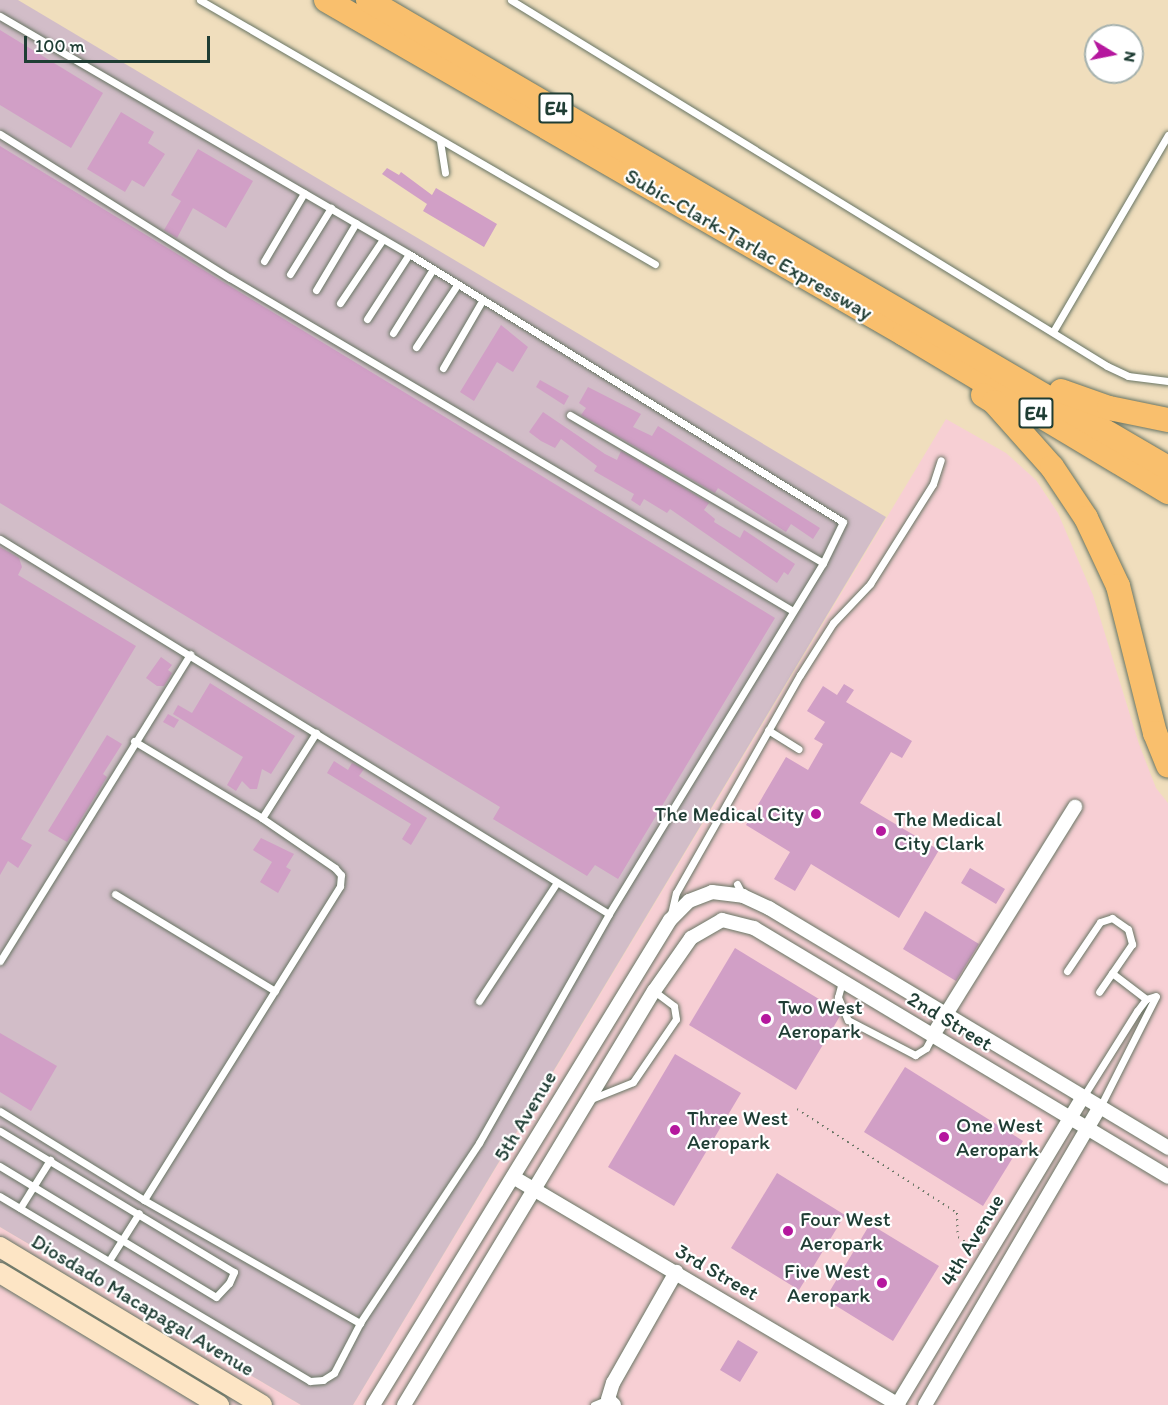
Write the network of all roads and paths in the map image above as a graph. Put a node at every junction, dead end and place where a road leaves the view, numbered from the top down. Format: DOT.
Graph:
graph roads {
  1 [pos="200,0"];
  2 [pos="326,0"];
  3 [pos="368,0"];
  4 [pos="511,0"];
  5 [pos="0,16"];
  6 [pos="0,134"];
  7 [pos="1168,135"];
  8 [pos="440,141"];
  9 [pos="445,173"];
  10 [pos="304,193"];
  11 [pos="331,208"];
  12 [pos="356,223"];
  13 [pos="383,239"];
  14 [pos="409,254"];
  15 [pos="264,261"];
  16 [pos="655,264"];
  17 [pos="433,269"];
  18 [pos="290,274"];
  19 [pos="457,285"];
  20 [pos="316,290"];
  21 [pos="482,301"];
  22 [pos="340,303"];
  23 [pos="367,319"];
  24 [pos="908,324"];
  25 [pos="1054,330"];
  26 [pos="393,333"];
  27 [pos="416,347"];
  28 [pos="443,368"];
  29 [pos="1168,381"];
  30 [pos="570,415"];
  31 [pos="1168,420"];
  32 [pos="942,460"];
  33 [pos="1168,468"];
  34 [pos="1168,492"];
  35 [pos="0,539"];
  36 [pos="823,562"];
  37 [pos="793,611"];
  38 [pos="190,654"];
  39 [pos="768,730"];
  40 [pos="316,733"];
  41 [pos="134,741"];
  42 [pos="799,750"];
  43 [pos="1168,766"];
  44 [pos="1075,807"];
  45 [pos="262,818"];
  46 [pos="556,884"];
  47 [pos="740,890"];
  48 [pos="116,894"];
  49 [pos="609,914"];
  50 [pos="670,920"];
  51 [pos="855,959"];
  52 [pos="0,961"];
  53 [pos="1067,971"];
  54 [pos="1112,973"];
  55 [pos="842,980"];
  56 [pos="275,991"];
  57 [pos="654,991"];
  58 [pos="1099,992"];
  59 [pos="1146,999"];
  60 [pos="479,1001"];
  61 [pos="1137,1011"];
  62 [pos="946,1014"];
  63 [pos="1149,1014"];
  64 [pos="933,1035"];
  65 [pos="1083,1097"];
  66 [pos="588,1100"];
  67 [pos="1100,1107"];
  68 [pos="797,1109"];
  69 [pos="0,1111"];
  70 [pos="1071,1118"];
  71 [pos="1088,1128"];
  72 [pos="0,1131"];
  73 [pos="1168,1148"];
  74 [pos="50,1160"];
  75 [pos="0,1166"];
  76 [pos="513,1177"];
  77 [pos="1168,1177"];
  78 [pos="33,1187"];
  79 [pos="534,1189"];
  80 [pos="0,1196"];
  81 [pos="144,1200"];
  82 [pos="20,1208"];
  83 [pos="138,1213"];
  84 [pos="1002,1231"];
  85 [pos="123,1239"];
  86 [pos="1021,1243"];
  87 [pos="0,1247"];
  88 [pos="987,1256"];
  89 [pos="110,1259"];
  90 [pos="676,1272"];
  91 [pos="0,1273"];
  92 [pos="360,1323"];
  93 [pos="611,1402"];
  94 [pos="219,1405"];
  95 [pos="262,1405"];
  96 [pos="373,1405"];
  97 [pos="404,1405"];
  98 [pos="594,1405"];
  99 [pos="898,1405"];
  100 [pos="925,1405"];
  1 -- 8 [label="lane"];
  2 -- 24 [label="highway, Subic-Clark-Tarlac Expressway / E4"];
  3 -- 24 [label="highway, Subic-Clark-Tarlac Expressway / E4"];
  4 -- 25 [label="lane"];
  5 -- 10 [label="lane"];
  6 -- 37 [label="lane"];
  7 -- 25 [label="lane"];
  8 -- 9 [label="lane"];
  8 -- 16 [label="lane"];
  10 -- 11 [label="lane"];
  10 -- 15 [label="lane"];
  11 -- 12 [label="lane"];
  11 -- 18 [label="lane"];
  12 -- 13 [label="lane"];
  12 -- 20 [label="lane"];
  13 -- 14 [label="lane"];
  13 -- 22 [label="lane"];
  14 -- 17 [label="lane"];
  14 -- 23 [label="lane"];
  17 -- 19 [label="lane"];
  17 -- 26 [label="lane"];
  19 -- 21 [label="lane"];
  19 -- 27 [label="lane"];
  21 -- 28 [label="lane"];
  21 -- 36 [label="lane"];
  24 -- 31 [label="highway"];
  24 -- 33 [label="highway, Subic-Clark-Tarlac Expressway / E4"];
  24 -- 34 [label="highway, Subic-Clark-Tarlac Expressway / E4"];
  24 -- 43 [label="highway"];
  25 -- 29 [label="lane"];
  30 -- 36 [label="lane"];
  32 -- 39 [label="lane"];
  35 -- 38 [label="lane"];
  36 -- 37 [label="lane"];
  37 -- 49 [label="lane"];
  38 -- 40 [label="lane"];
  38 -- 41 [label="lane"];
  39 -- 42 [label="lane"];
  39 -- 50 [label="lane"];
  40 -- 45 [label="lane"];
  40 -- 46 [label="lane"];
  41 -- 45 [label="lane"];
  41 -- 52 [label="lane"];
  44 -- 62 [label="street"];
  45 -- 56 [label="lane"];
  46 -- 49 [label="lane"];
  46 -- 60 [label="lane"];
  47 -- 50 [label="street, 5th Avenue"];
  47 -- 51 [label="street, 2nd Street"];
  48 -- 56 [label="lane"];
  49 -- 92 [label="lane"];
  50 -- 76 [label="street, 5th Avenue"];
  51 -- 55 [label="street"];
  51 -- 62 [label="street, 2nd Street"];
  53 -- 54 [label="lane"];
  54 -- 58 [label="lane"];
  54 -- 59 [label="lane"];
  55 -- 57 [label="street, 2nd Street"];
  55 -- 64 [label="street, 2nd Street"];
  55 -- 64 [label="lane"];
  56 -- 81 [label="lane"];
  57 -- 66 [label="street"];
  57 -- 66 [label="lane"];
  59 -- 61 [label="lane"];
  59 -- 63 [label="lane"];
  61 -- 63 [label="lane"];
  61 -- 65 [label="lane"];
  62 -- 64 [label="street"];
  62 -- 65 [label="street, 2nd Street"];
  63 -- 67 [label="lane"];
  64 -- 70 [label="street, 2nd Street"];
  65 -- 67 [label="street, 2nd Street"];
  65 -- 70 [label="street, 4th Avenue"];
  66 -- 79 [label="street"];
  67 -- 71 [label="street, 4th Avenue"];
  67 -- 73 [label="street, 2nd Street"];
  68 -- 88 [label="path"];
  69 -- 81 [label="lane"];
  70 -- 71 [label="street, 2nd Street"];
  70 -- 84 [label="street, 4th Avenue"];
  71 -- 77 [label="street, 2nd Street"];
  71 -- 86 [label="street, 4th Avenue"];
  72 -- 74 [label="lane"];
  74 -- 78 [label="lane"];
  74 -- 83 [label="lane"];
  75 -- 78 [label="lane"];
  76 -- 79 [label="street, 3rd Street"];
  76 -- 96 [label="street, 5th Avenue"];
  78 -- 82 [label="lane"];
  78 -- 85 [label="lane"];
  79 -- 90 [label="street, 3rd Street"];
  79 -- 97 [label="street"];
  80 -- 82 [label="lane"];
  81 -- 92 [label="lane"];
  82 -- 89 [label="lane"];
  83 -- 85 [label="lane"];
  83 -- 85 [label="lane"];
  84 -- 86 [label="street"];
  84 -- 88 [label="street, 4th Avenue"];
  85 -- 89 [label="lane"];
  86 -- 100 [label="street, 4th Avenue"];
  87 -- 95 [label="main road, Diosdado Macapagal Avenue"];
  88 -- 99 [label="street, 4th Avenue"];
  89 -- 92 [label="lane"];
  90 -- 93 [label="street"];
  90 -- 99 [label="street, 3rd Street"];
  91 -- 94 [label="main road"];
  93 -- 98 [label="lane"];
}
